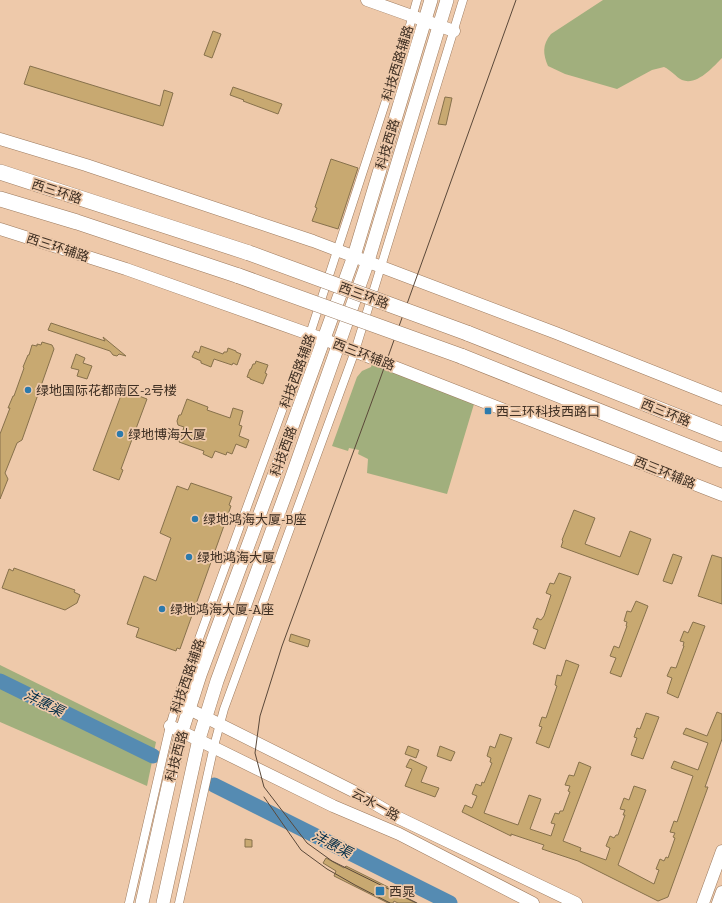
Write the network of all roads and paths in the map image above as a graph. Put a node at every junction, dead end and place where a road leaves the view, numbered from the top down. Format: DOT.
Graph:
graph roads {
  1 [pos="367,0"];
  2 [pos="417,0"];
  3 [pos="431,0"];
  4 [pos="447,0"];
  5 [pos="464,0"];
  6 [pos="412,16"];
  7 [pos="425,20"];
  8 [pos="439,26"];
  9 [pos="454,31"];
  10 [pos="0,139"];
  11 [pos="0,172"];
  12 [pos="0,199"];
  13 [pos="0,229"];
  14 [pos="337,250"];
  15 [pos="354,256"];
  16 [pos="368,261"];
  17 [pos="382,266"];
  18 [pos="310,334"];
  19 [pos="324,339"];
  20 [pos="339,345"];
  21 [pos="355,350"];
  22 [pos="722,399"];
  23 [pos="722,434"];
  24 [pos="722,460"];
  25 [pos="722,495"];
  26 [pos="177,703"];
  27 [pos="189,709"];
  28 [pos="206,717"];
  29 [pos="220,724"];
  30 [pos="176,729"];
  31 [pos="199,739"];
  32 [pos="214,746"];
  33 [pos="722,851"];
  34 [pos="722,892"];
  35 [pos="128,903"];
  36 [pos="142,903"];
  37 [pos="163,903"];
  38 [pos="179,903"];
  39 [pos="534,903"];
  40 [pos="576,903"];
  41 [pos="703,903"];
  42 [pos="718,903"];
  1 -- 6 [label="main road"];
  2 -- 6 [label="street, 科技西路辅路"];
  3 -- 7 [label="main road, 科技西路"];
  4 -- 8 [label="main road, 科技西路"];
  5 -- 9 [label="street"];
  6 -- 7 [label="main road"];
  6 -- 14 [label="street, 科技西路辅路"];
  7 -- 8 [label="main road"];
  7 -- 15 [label="main road, 科技西路"];
  8 -- 9 [label="main road"];
  8 -- 16 [label="main road, 科技西路"];
  9 -- 17 [label="street"];
  10 -- 14 [label="main road"];
  11 -- 23 [label="highway, 西三环路, bridge"];
  12 -- 24 [label="highway, 西三环路, bridge"];
  13 -- 18 [label="main road, 西三环辅路"];
  14 -- 15 [label="main road"];
  14 -- 18 [label="street, 科技西路辅路"];
  15 -- 16 [label="main road"];
  15 -- 19 [label="main road, 科技西路"];
  16 -- 17 [label="main road"];
  16 -- 20 [label="main road, 科技西路"];
  17 -- 21 [label="street"];
  17 -- 22 [label="main road"];
  18 -- 19 [label="main road, 西三环辅路"];
  18 -- 26 [label="street, 科技西路辅路"];
  19 -- 20 [label="main road, 西三环辅路"];
  19 -- 27 [label="main road, 科技西路"];
  20 -- 21 [label="main road, 西三环辅路"];
  20 -- 28 [label="main road, 科技西路"];
  21 -- 25 [label="main road, 西三环辅路"];
  21 -- 29 [label="street"];
  26 -- 27 [label="main road, 云水一路"];
  26 -- 30 [label="street, 科技西路辅路"];
  27 -- 28 [label="main road, 云水一路"];
  27 -- 30 [label="main road, 科技西路"];
  28 -- 29 [label="main road, 云水一路"];
  28 -- 31 [label="main road, 科技西路"];
  29 -- 32 [label="street"];
  29 -- 40 [label="main road, 云水一路"];
  30 -- 31 [label="main road, 云水一路"];
  30 -- 35 [label="street, 科技西路辅路"];
  30 -- 36 [label="main road, 科技西路"];
  31 -- 32 [label="main road, 云水一路"];
  31 -- 37 [label="main road, 科技西路"];
  32 -- 38 [label="street"];
  32 -- 39 [label="main road, 云水一路"];
  33 -- 41 [label="main road"];
  34 -- 42 [label="main road"];
}
